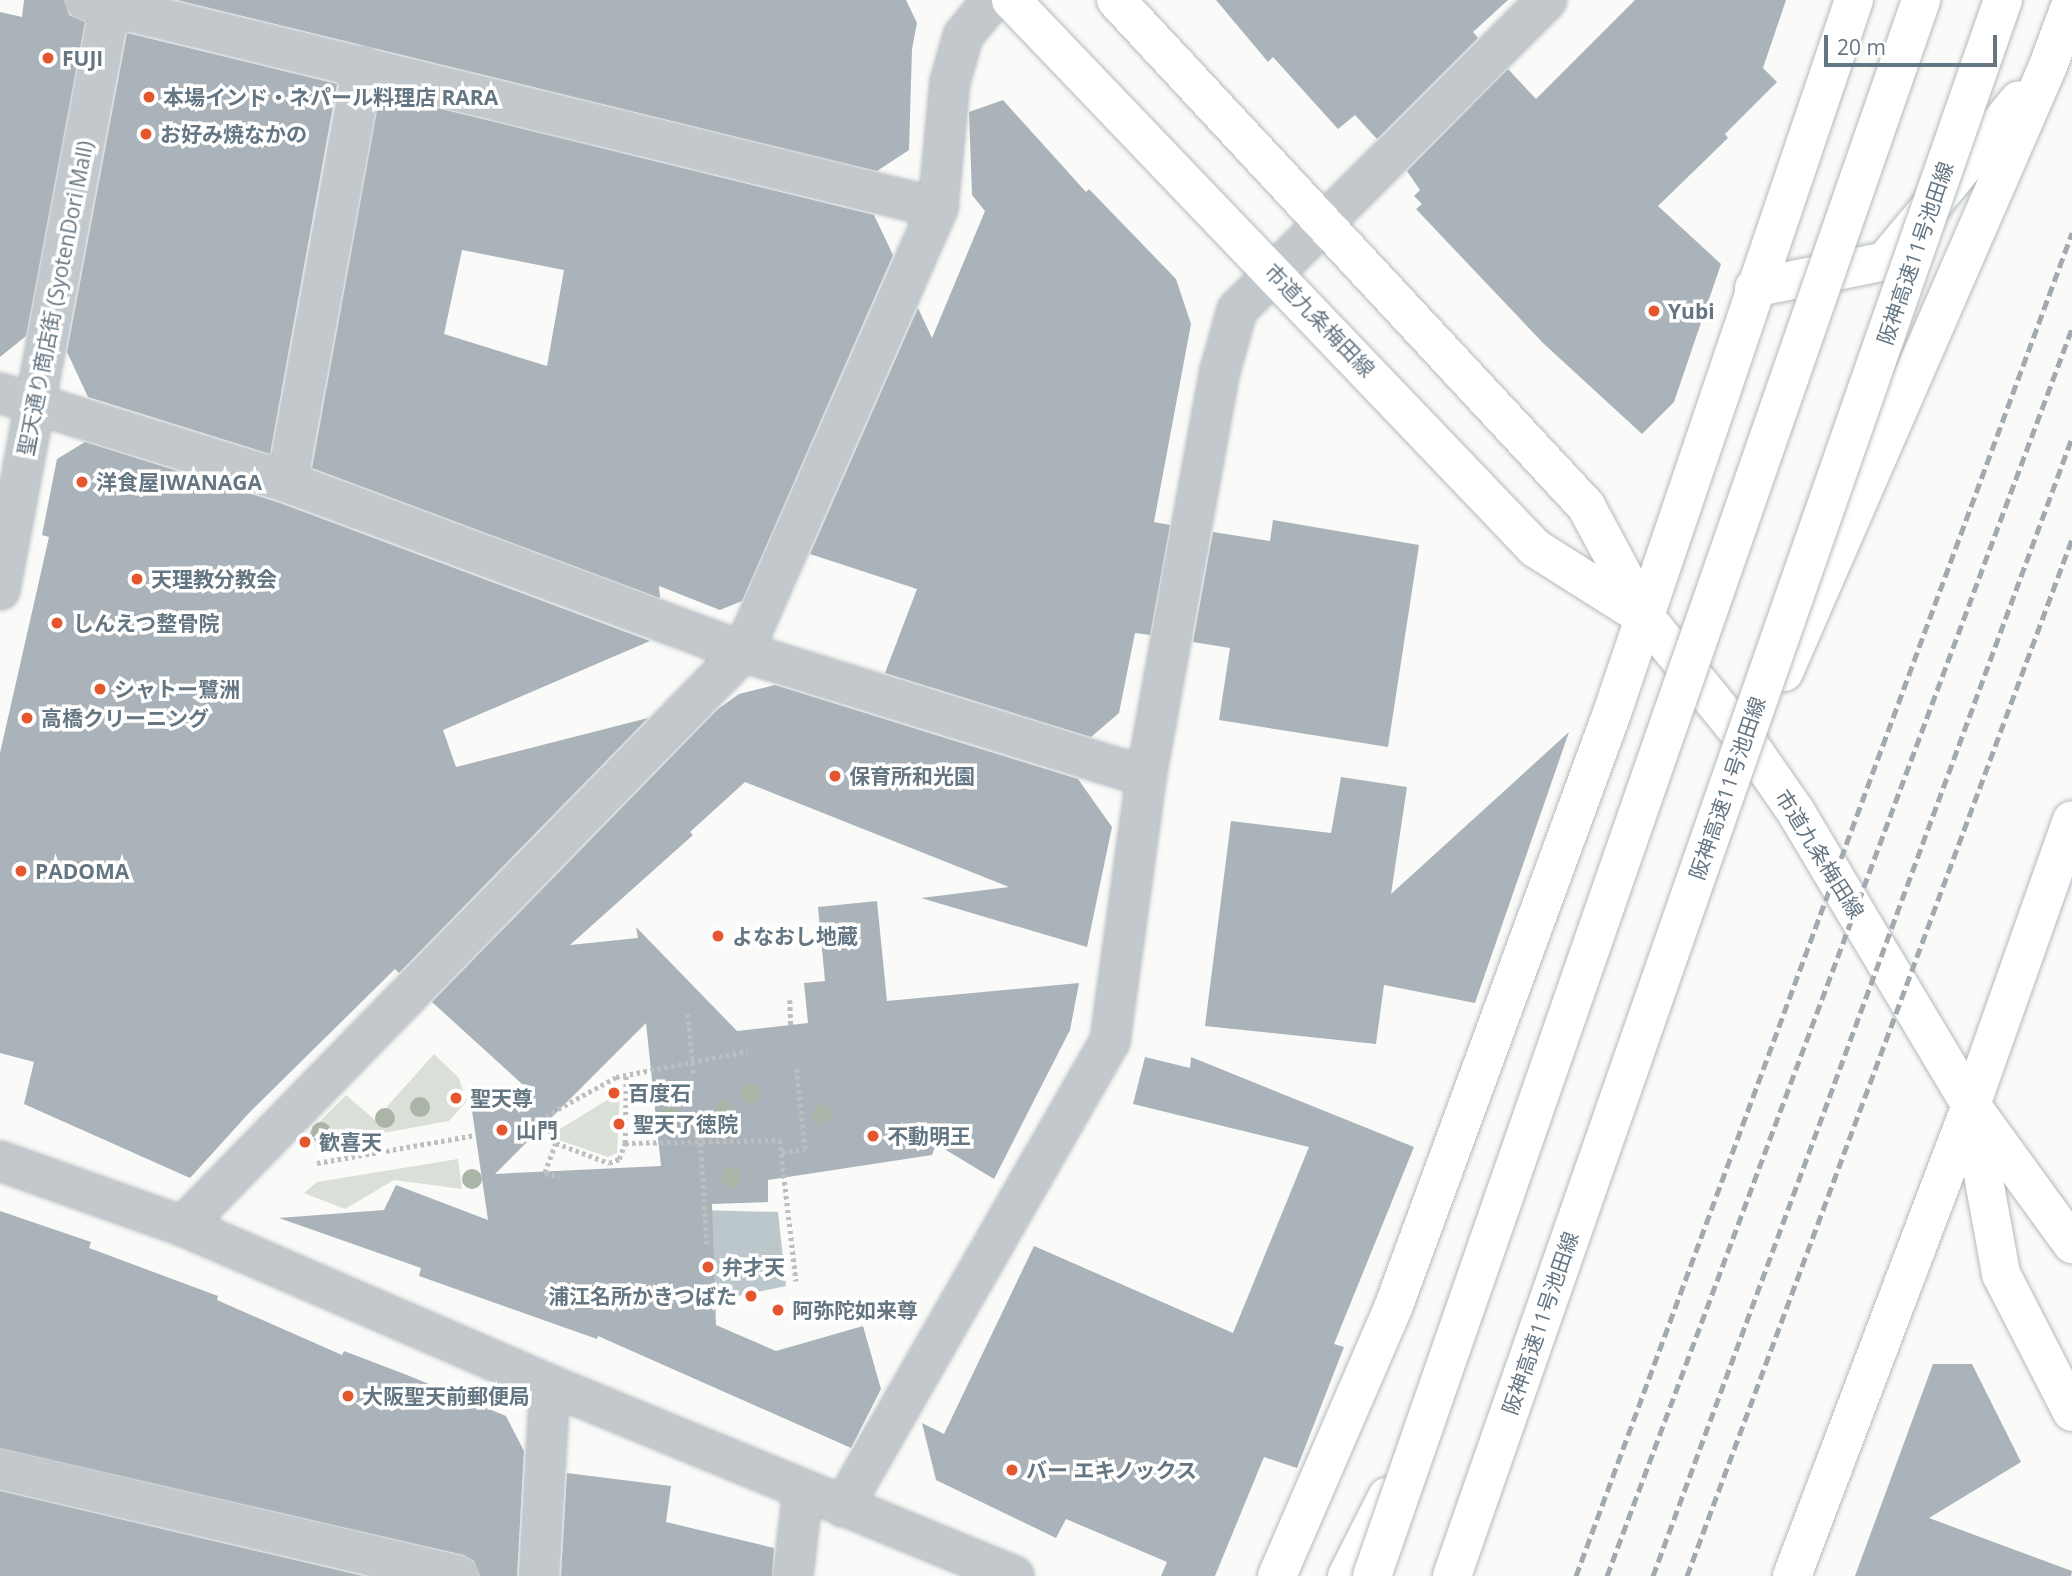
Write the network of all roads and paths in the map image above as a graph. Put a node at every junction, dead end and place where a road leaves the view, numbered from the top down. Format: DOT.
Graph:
graph roads {
  1 [pos="992,0"];
  2 [pos="1011,0"];
  3 [pos="1116,0"];
  4 [pos="1547,0"];
  5 [pos="1854,0"];
  6 [pos="1921,0"];
  7 [pos="2003,0"];
  8 [pos="2072,1"];
  9 [pos="103,2"];
  10 [pos="363,66"];
  11 [pos="2048,66"];
  12 [pos="938,208"];
  13 [pos="1322,226"];
  14 [pos="1274,271"];
  15 [pos="1754,288"];
  16 [pos="17,397"];
  17 [pos="287,482"];
  18 [pos="0,590"];
  19 [pos="1646,618"];
  20 [pos="743,652"];
  21 [pos="1751,747"];
  22 [pos="1146,777"];
  23 [pos="2072,820"];
  24 [pos="790,999"];
  25 [pos="688,1014"];
  26 [pos="791,1025"];
  27 [pos="747,1051"];
  28 [pos="693,1058"];
  29 [pos="796,1066"];
  30 [pos="626,1075"];
  31 [pos="694,1075"];
  32 [pos="1971,1105"];
  33 [pos="538,1123"];
  34 [pos="527,1126"];
  35 [pos="700,1129"];
  36 [pos="476,1135"];
  37 [pos="701,1140"];
  38 [pos="556,1143"];
  39 [pos="625,1143"];
  40 [pos="782,1152"];
  41 [pos="0,1161"];
  42 [pos="304,1165"];
  43 [pos="559,1177"];
  44 [pos="183,1226"];
  45 [pos="707,1244"];
  46 [pos="2072,1244"];
  47 [pos="796,1281"];
  48 [pos="550,1385"];
  49 [pos="2072,1412"];
  50 [pos="1422,1431"];
  51 [pos="0,1469"];
  52 [pos="803,1491"];
  53 [pos="843,1507"];
  54 [pos="459,1576"];
  55 [pos="539,1576"];
  56 [pos="793,1576"];
  57 [pos="1014,1576"];
  58 [pos="1277,1576"];
  59 [pos="1347,1576"];
  60 [pos="1372,1576"];
  61 [pos="1452,1576"];
  62 [pos="1792,1576"];
  1 -- 12 [label="street"];
  2 -- 14 [label="main road, 市道九条梅田線"];
  3 -- 13 [label="main road, 市道九条梅田線"];
  4 -- 13 [label="street"];
  5 -- 15 [label="main road"];
  6 -- 50 [label="main road, bridge"];
  7 -- 61 [label="main road, 阪神高速11号池田線, bridge"];
  8 -- 11 [label="main road"];
  9 -- 10 [label="street"];
  9 -- 16 [label="street, 聖天通り商店街 (SyotenDori Mall)"];
  10 -- 12 [label="street"];
  10 -- 17 [label="street"];
  11 -- 15 [label="main road"];
  11 -- 21 [label="main road"];
  12 -- 20 [label="street"];
  13 -- 14 [label="street"];
  13 -- 19 [label="main road, 市道九条梅田線"];
  14 -- 19 [label="main road, 市道九条梅田線"];
  14 -- 22 [label="street"];
  15 -- 19 [label="main road"];
  16 -- 17 [label="street"];
  16 -- 18 [label="street, 聖天通り商店街 (SyotenDori Mall)"];
  17 -- 20 [label="street"];
  19 -- 21 [label="main road, 市道九条梅田線"];
  19 -- 58 [label="main road"];
  20 -- 22 [label="street"];
  20 -- 44 [label="street"];
  21 -- 32 [label="main road, 市道九条梅田線"];
  22 -- 53 [label="street"];
  23 -- 32 [label="main road"];
  24 -- 26 [label="path"];
  25 -- 28 [label="path"];
  27 -- 28 [label="path"];
  28 -- 30 [label="path"];
  28 -- 31 [label="path"];
  29 -- 40 [label="path"];
  30 -- 33 [label="path"];
  30 -- 39 [label="path"];
  32 -- 46 [label="main road, 市道九条梅田線"];
  32 -- 49 [label="main road, 市道九条梅田線"];
  32 -- 62 [label="main road"];
  33 -- 34 [label="path"];
  33 -- 38 [label="path"];
  35 -- 37 [label="path"];
  36 -- 42 [label="path"];
  37 -- 39 [label="path"];
  37 -- 40 [label="path"];
  37 -- 45 [label="path"];
  38 -- 39 [label="path"];
  38 -- 43 [label="path"];
  40 -- 47 [label="path"];
  41 -- 44 [label="street"];
  44 -- 48 [label="street"];
  48 -- 52 [label="street"];
  48 -- 55 [label="street"];
  50 -- 59 [label="main road, bridge"];
  50 -- 60 [label="main road, bridge"];
  51 -- 54 [label="street"];
  52 -- 53 [label="street"];
  52 -- 56 [label="street"];
  53 -- 57 [label="street"];
}
